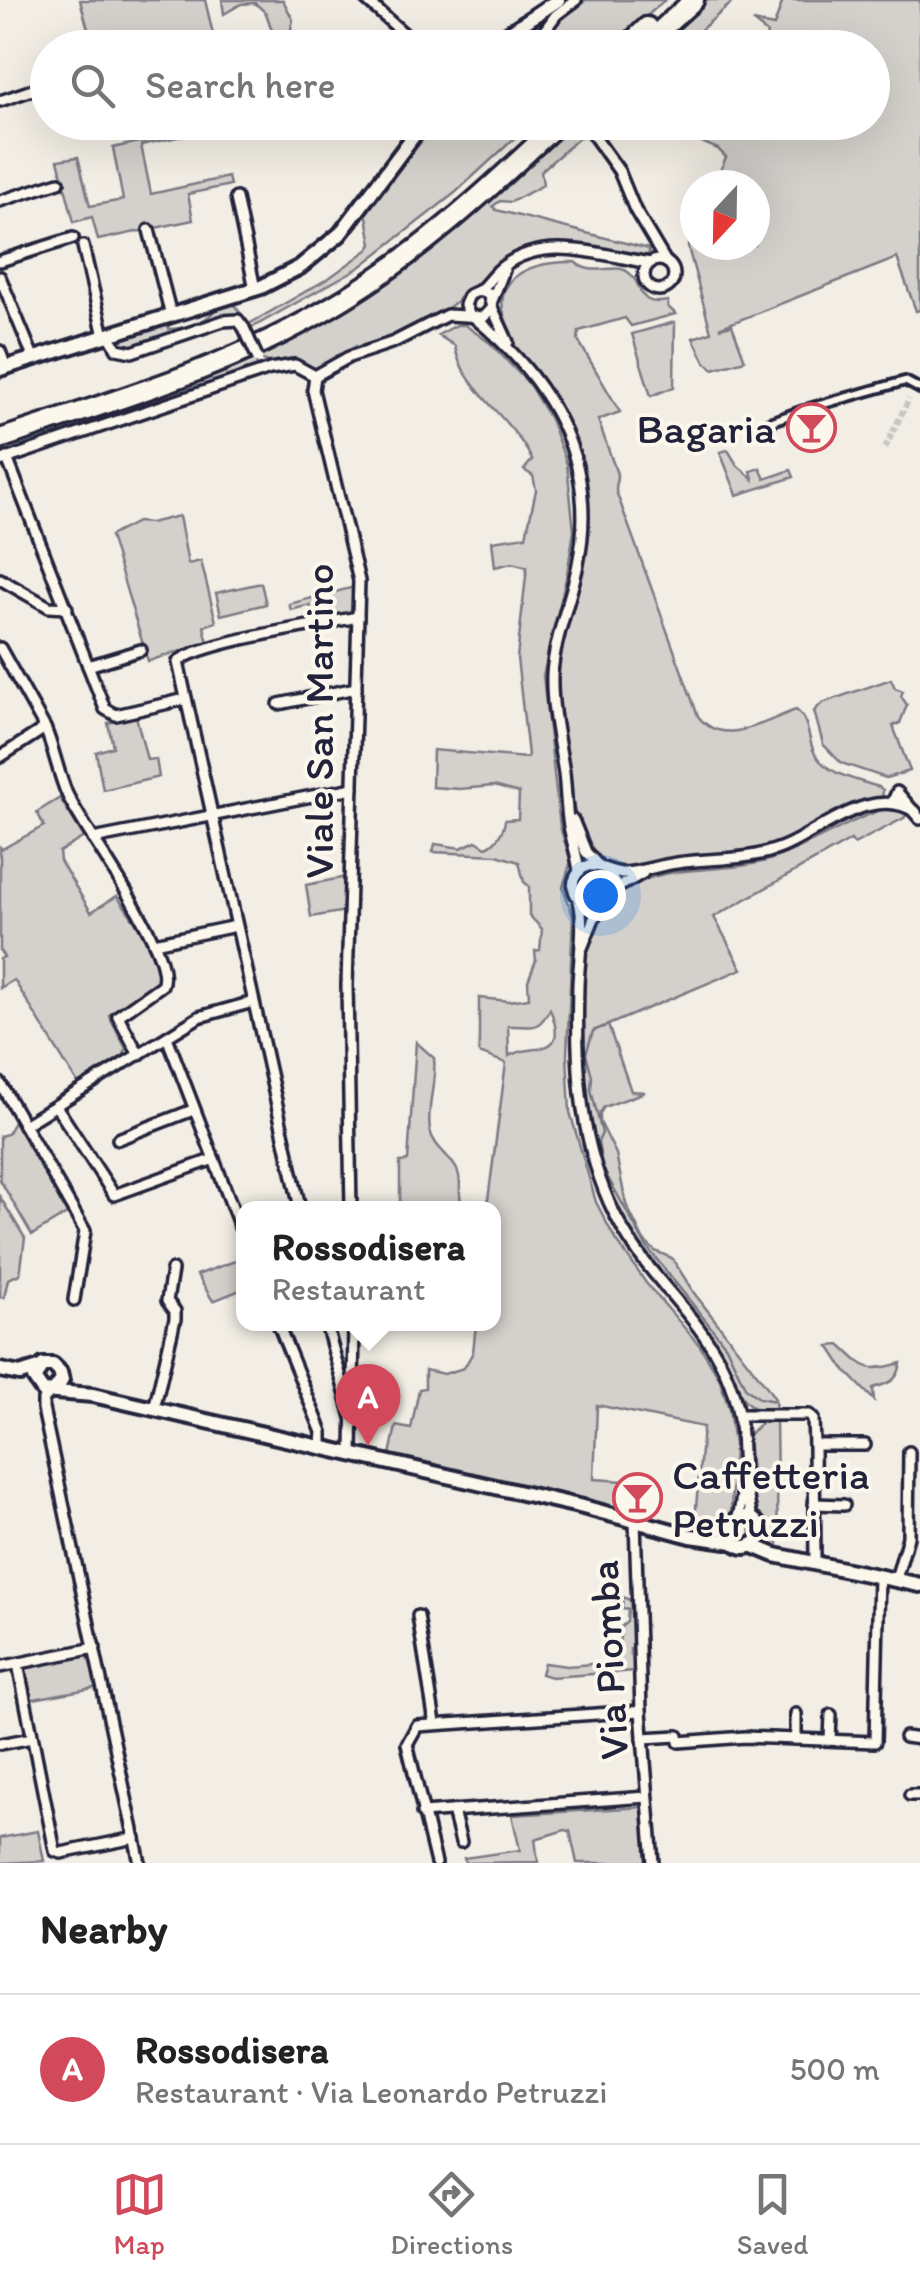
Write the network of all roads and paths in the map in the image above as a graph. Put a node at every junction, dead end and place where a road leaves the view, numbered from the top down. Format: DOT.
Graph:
graph roads {
  1 [pos="366,0"];
  2 [pos="558,0"];
  3 [pos="576,0"];
  4 [pos="677,0"];
  5 [pos="694,0"];
  6 [pos="400,30"];
  7 [pos="510,30"];
  8 [pos="545,30"];
  9 [pos="644,30"];
  10 [pos="661,30"];
  11 [pos="30,91"];
  12 [pos="0,100"];
  13 [pos="410,140"];
  14 [pos="524,140"];
  15 [pos="540,140"];
  16 [pos="597,140"];
  17 [pos="59,182"];
  18 [pos="236,198"];
  19 [pos="0,201"];
  20 [pos="149,230"];
  21 [pos="73,238"];
  22 [pos="654,239"];
  23 [pos="83,246"];
  24 [pos="617,257"];
  25 [pos="512,260"];
  26 [pos="0,261"];
  27 [pos="652,262"];
  28 [pos="666,262"];
  29 [pos="644,276"];
  30 [pos="0,277"];
  31 [pos="255,289"];
  32 [pos="480,290"];
  33 [pos="466,298"];
  34 [pos="492,304"];
  35 [pos="171,315"];
  36 [pos="472,316"];
  37 [pos="432,324"];
  38 [pos="106,336"];
  39 [pos="0,351"];
  40 [pos="518,357"];
  41 [pos="34,359"];
  42 [pos="3,368"];
  43 [pos="263,372"];
  44 [pos="315,376"];
  45 [pos="920,389"];
  46 [pos="0,428"];
  47 [pos="753,428"];
  48 [pos="0,440"];
  49 [pos="3,460"];
  50 [pos="0,580"];
  51 [pos="67,608"];
  52 [pos="358,616"];
  53 [pos="0,648"];
  54 [pos="141,650"];
  55 [pos="88,666"];
  56 [pos="356,688"];
  57 [pos="186,699"];
  58 [pos="279,704"];
  59 [pos="45,728"];
  60 [pos="0,757"];
  61 [pos="353,788"];
  62 [pos="568,807"];
  63 [pos="212,815"];
  64 [pos="918,815"];
  65 [pos="93,839"];
  66 [pos="660,866"];
  67 [pos="602,867"];
  68 [pos="579,871"];
  69 [pos="614,888"];
  70 [pos="579,901"];
  71 [pos="599,906"];
  72 [pos="236,926"];
  73 [pos="154,944"];
  74 [pos="578,966"];
  75 [pos="253,1002"];
  76 [pos="166,1037"];
  77 [pos="139,1055"];
  78 [pos="0,1083"];
  79 [pos="56,1106"];
  80 [pos="193,1110"];
  81 [pos="24,1125"];
  82 [pos="118,1139"];
  83 [pos="214,1159"];
  84 [pos="298,1201"];
  85 [pos="351,1201"];
  86 [pos="236,1217"];
  87 [pos="172,1270"];
  88 [pos="74,1300"];
  89 [pos="281,1331"];
  90 [pos="328,1331"];
  91 [pos="354,1331"];
  92 [pos="354,1348"];
  93 [pos="334,1355"];
  94 [pos="39,1368"];
  95 [pos="0,1374"];
  96 [pos="62,1376"];
  97 [pos="36,1385"];
  98 [pos="53,1391"];
  99 [pos="350,1394"];
  100 [pos="93,1395"];
  101 [pos="154,1409"];
  102 [pos="740,1415"];
  103 [pos="814,1440"];
  104 [pos="865,1444"];
  105 [pos="322,1448"];
  106 [pos="909,1452"];
  107 [pos="352,1455"];
  108 [pos="743,1464"];
  109 [pos="814,1504"];
  110 [pos="844,1505"];
  111 [pos="635,1520"];
  112 [pos="752,1520"];
  113 [pos="734,1523"];
  114 [pos="685,1532"];
  115 [pos="755,1540"];
  116 [pos="734,1542"];
  117 [pos="815,1562"];
  118 [pos="879,1576"];
  119 [pos="896,1579"];
  120 [pos="920,1585"];
  121 [pos="418,1616"];
  122 [pos="95,1648"];
  123 [pos="18,1664"];
  124 [pos="0,1668"];
  125 [pos="641,1710"];
  126 [pos="796,1714"];
  127 [pos="832,1715"];
  128 [pos="435,1724"];
  129 [pos="905,1737"];
  130 [pos="32,1738"];
  131 [pos="643,1738"];
  132 [pos="796,1739"];
  133 [pos="920,1739"];
  134 [pos="830,1740"];
  135 [pos="0,1744"];
  136 [pos="648,1796"];
  137 [pos="453,1811"];
  138 [pos="422,1813"];
  139 [pos="135,1838"];
  140 [pos="461,1842"];
  141 [pos="140,1863"];
  142 [pos="436,1863"];
  143 [pos="653,1863"];
  1 -- 6 [label="street"];
  2 -- 7 [label="main road"];
  3 -- 8 [label="street"];
  4 -- 9 [label="highway"];
  5 -- 10 [label="highway"];
  11 -- 12 [label="street"];
  13 -- 31 [label="main road"];
  14 -- 46 [label="highway"];
  15 -- 48 [label="highway"];
  16 -- 22 [label="street"];
  17 -- 19 [label="street"];
  18 -- 31 [label="street"];
  20 -- 35 [label="street"];
  21 -- 26 [label="street"];
  22 -- 27 [label="street"];
  22 -- 28 [label="street"];
  23 -- 38 [label="street"];
  24 -- 25 [label="street"];
  24 -- 27 [label="street"];
  24 -- 29 [label="street"];
  25 -- 32 [label="street"];
  25 -- 34 [label="street"];
  27 -- 28 [label="street"];
  27 -- 29 [label="street"];
  28 -- 29 [label="street"];
  30 -- 41 [label="street"];
  31 -- 35 [label="main road"];
  32 -- 33 [label="street"];
  32 -- 34 [label="street"];
  33 -- 36 [label="street"];
  33 -- 37 [label="street"];
  34 -- 36 [label="street"];
  34 -- 40 [label="street"];
  35 -- 38 [label="main road"];
  36 -- 37 [label="street"];
  36 -- 40 [label="street"];
  37 -- 44 [label="street"];
  38 -- 41 [label="main road"];
  38 -- 43 [label="street, bridge"];
  39 -- 42 [label="street"];
  40 -- 62 [label="street"];
  41 -- 42 [label="main road"];
  43 -- 44 [label="street"];
  43 -- 49 [label="street"];
  44 -- 52 [label="street, Viale San Martino"];
  45 -- 47 [label="street"];
  49 -- 51 [label="street"];
  50 -- 51 [label="street"];
  51 -- 55 [label="street"];
  52 -- 56 [label="street, Viale San Martino"];
  52 -- 57 [label="street"];
  53 -- 59 [label="street"];
  54 -- 55 [label="street"];
  55 -- 57 [label="street"];
  56 -- 58 [label="street"];
  56 -- 61 [label="street, Viale San Martino"];
  57 -- 63 [label="street"];
  59 -- 60 [label="street"];
  59 -- 65 [label="street"];
  61 -- 63 [label="street"];
  61 -- 85 [label="street, Viale San Martino"];
  62 -- 67 [label="street"];
  62 -- 68 [label="street"];
  63 -- 65 [label="street"];
  63 -- 72 [label="street"];
  64 -- 66 [label="street"];
  65 -- 73 [label="street"];
  66 -- 67 [label="street"];
  66 -- 69 [label="street"];
  67 -- 68 [label="street"];
  67 -- 69 [label="street"];
  68 -- 70 [label="street"];
  69 -- 71 [label="street"];
  70 -- 71 [label="street"];
  70 -- 74 [label="street"];
  71 -- 74 [label="street"];
  72 -- 73 [label="street"];
  72 -- 75 [label="street"];
  73 -- 77 [label="street"];
  74 -- 102 [label="street"];
  75 -- 76 [label="street"];
  75 -- 84 [label="street"];
  76 -- 77 [label="street"];
  76 -- 80 [label="street"];
  77 -- 79 [label="street"];
  78 -- 81 [label="street"];
  79 -- 81 [label="street"];
  79 -- 83 [label="street"];
  80 -- 82 [label="street"];
  80 -- 83 [label="street"];
  81 -- 88 [label="street"];
  83 -- 86 [label="street"];
  87 -- 101 [label="street"];
  89 -- 105 [label="street"];
  90 -- 93 [label="street"];
  91 -- 92 [label="street"];
  92 -- 93 [label="street"];
  92 -- 99 [label="street"];
  93 -- 99 [label="street"];
  94 -- 95 [label="main road"];
  94 -- 96 [label="main road"];
  94 -- 97 [label="main road"];
  95 -- 97 [label="main road"];
  96 -- 98 [label="main road"];
  96 -- 100 [label="main road"];
  97 -- 98 [label="main road"];
  98 -- 100 [label="main road"];
  98 -- 122 [label="street"];
  99 -- 107 [label="street"];
  100 -- 101 [label="main road"];
  101 -- 105 [label="main road"];
  102 -- 103 [label="street"];
  102 -- 108 [label="street"];
  103 -- 104 [label="street"];
  103 -- 109 [label="street"];
  105 -- 107 [label="main road"];
  106 -- 119 [label="street"];
  107 -- 111 [label="main road"];
  108 -- 112 [label="street"];
  108 -- 113 [label="street"];
  109 -- 110 [label="street"];
  109 -- 117 [label="street"];
  111 -- 114 [label="main road"];
  111 -- 125 [label="street, Via Piomba"];
  112 -- 113 [label="main road"];
  112 -- 115 [label="main road"];
  113 -- 114 [label="main road"];
  113 -- 116 [label="main road"];
  114 -- 116 [label="main road"];
  115 -- 116 [label="main road"];
  115 -- 117 [label="main road"];
  117 -- 118 [label="main road"];
  118 -- 119 [label="main road"];
  118 -- 134 [label="street"];
  119 -- 120 [label="main road"];
  121 -- 128 [label="street"];
  122 -- 123 [label="street"];
  122 -- 139 [label="street"];
  123 -- 124 [label="street"];
  123 -- 130 [label="street"];
  125 -- 128 [label="street"];
  125 -- 131 [label="street, Via Piomba"];
  126 -- 132 [label="street"];
  127 -- 134 [label="street"];
  128 -- 138 [label="street"];
  129 -- 133 [label="street"];
  130 -- 135 [label="street"];
  130 -- 139 [label="street"];
  131 -- 132 [label="street"];
  131 -- 136 [label="street, Via Piomba"];
  132 -- 134 [label="street"];
  136 -- 137 [label="street, Via Piomba"];
  136 -- 143 [label="street, Via Piomba"];
  137 -- 138 [label="street, Via Piomba"];
  137 -- 140 [label="street"];
  138 -- 142 [label="street"];
  139 -- 141 [label="street"];
}
